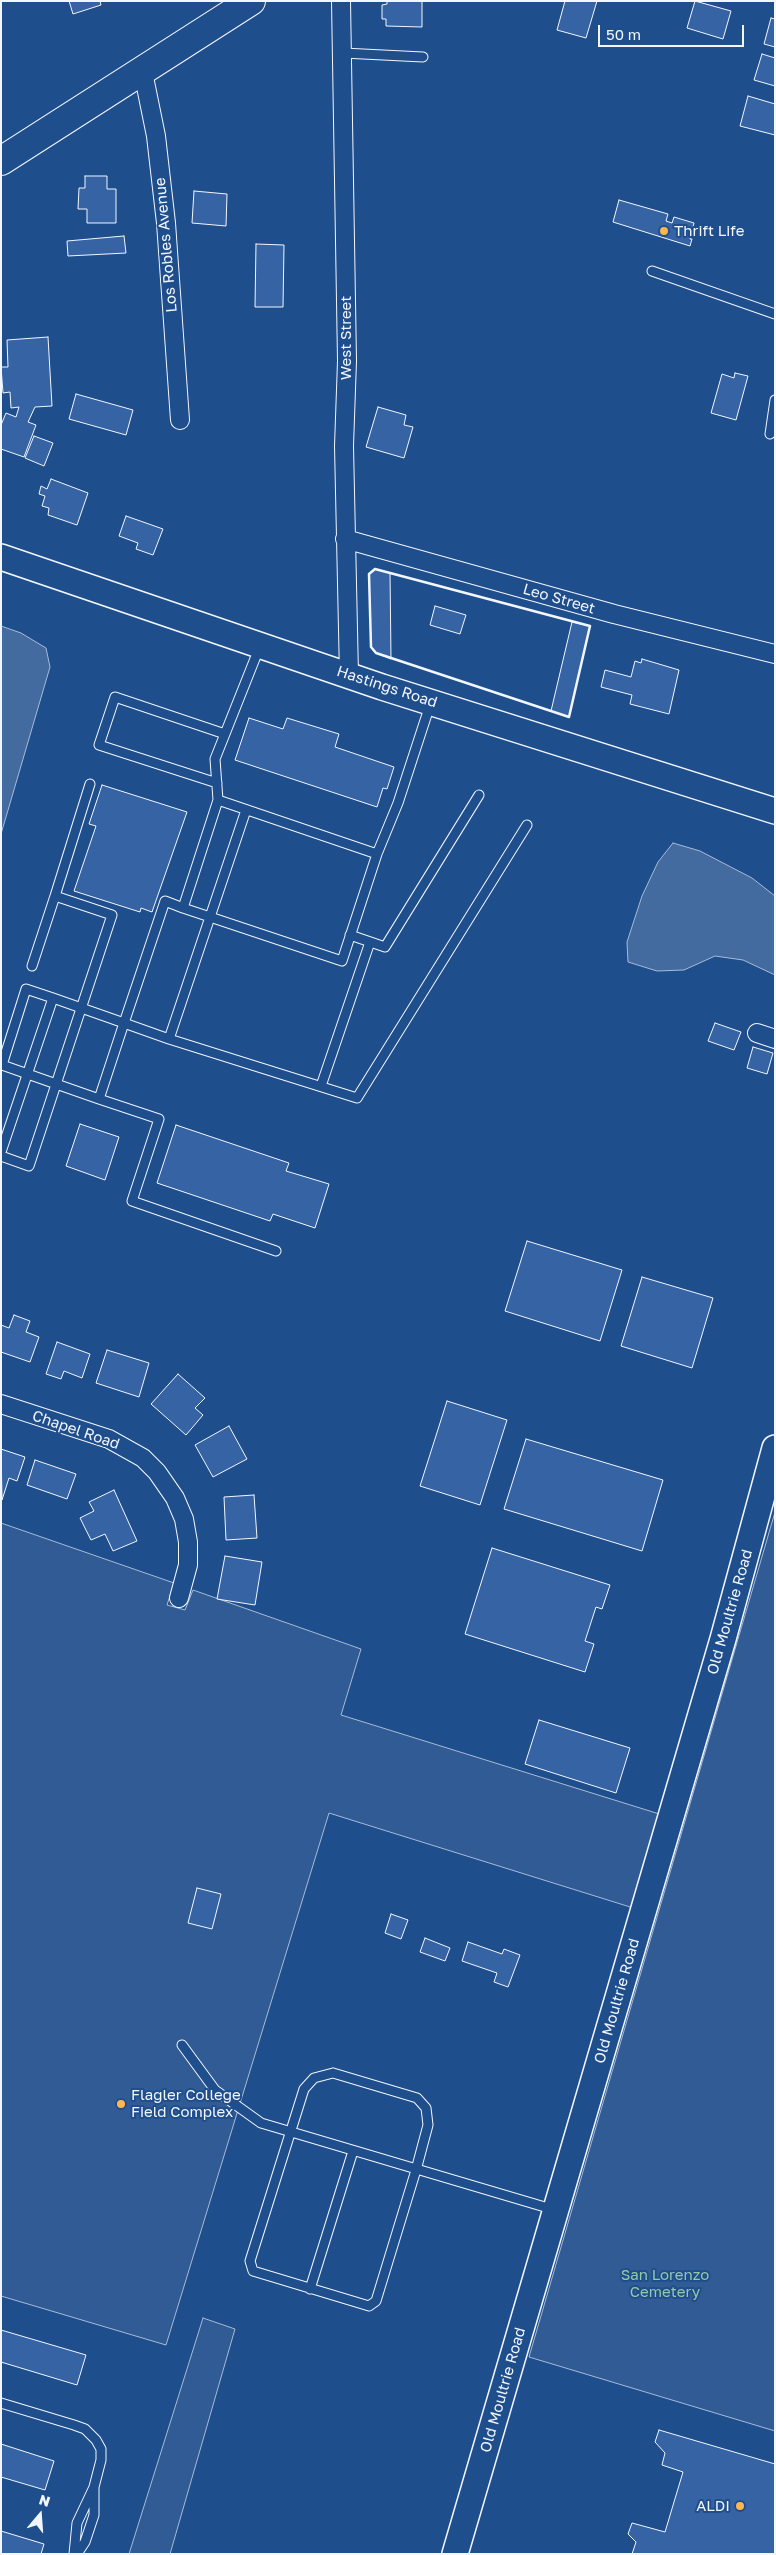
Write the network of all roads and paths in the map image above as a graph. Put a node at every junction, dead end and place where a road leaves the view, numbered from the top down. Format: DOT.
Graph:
graph roads {
  1 [pos="251,1"];
  2 [pos="341,1"];
  3 [pos="343,53"];
  4 [pos="423,57"];
  5 [pos="143,72"];
  6 [pos="1,161"];
  7 [pos="652,271"];
  8 [pos="775,314"];
  9 [pos="775,400"];
  10 [pos="180,420"];
  11 [pos="770,434"];
  12 [pos="345,539"];
  13 [pos="1,557"];
  14 [pos="260,645"];
  15 [pos="775,654"];
  16 [pos="349,675"];
  17 [pos="431,702"];
  18 [pos="225,734"];
  19 [pos="217,783"];
  20 [pos="90,784"];
  21 [pos="479,795"];
  22 [pos="218,800"];
  23 [pos="246,810"];
  24 [pos="775,811"];
  25 [pos="527,825"];
  26 [pos="377,854"];
  27 [pos="55,896"];
  28 [pos="183,908"];
  29 [pos="210,917"];
  30 [pos="350,935"];
  31 [pos="370,942"];
  32 [pos="32,966"];
  33 [pos="53,998"];
  34 [pos="83,1008"];
  35 [pos="124,1023"];
  36 [pos="757,1034"];
  37 [pos="169,1039"];
  38 [pos="775,1039"];
  39 [pos="28,1074"];
  40 [pos="57,1084"];
  41 [pos="321,1086"];
  42 [pos="99,1099"];
  43 [pos="1,1154"];
  44 [pos="276,1251"];
  45 [pos="1,1404"];
  46 [pos="775,1448"];
  47 [pos="179,1598"];
  48 [pos="182,2045"];
  49 [pos="291,2131"];
  50 [pos="353,2151"];
  51 [pos="416,2170"];
  52 [pos="556,2210"];
  53 [pos="310,2289"];
  54 [pos="1,2403"];
  55 [pos="94,2487"];
  56 [pos="75,2554"];
  57 [pos="455,2554"];
  1 -- 5 [label="highway"];
  2 -- 3 [label="street, West Street"];
  3 -- 4 [label="lane"];
  3 -- 12 [label="street, West Street"];
  5 -- 6 [label="highway"];
  5 -- 10 [label="street, Los Robles Avenue"];
  7 -- 8 [label="lane"];
  9 -- 11 [label="lane"];
  12 -- 15 [label="street, Leo Street"];
  12 -- 16 [label="street, West Street"];
  13 -- 14 [label="main road, Hastings Road"];
  14 -- 16 [label="main road, Hastings Road"];
  14 -- 18 [label="lane"];
  16 -- 17 [label="main road, Hastings Road"];
  17 -- 24 [label="main road, Hastings Road"];
  17 -- 26 [label="lane"];
  18 -- 19 [label="lane"];
  18 -- 19 [label="lane"];
  19 -- 22 [label="lane"];
  20 -- 27 [label="lane"];
  21 -- 31 [label="lane"];
  22 -- 23 [label="lane"];
  22 -- 28 [label="lane"];
  23 -- 26 [label="lane"];
  23 -- 29 [label="lane"];
  25 -- 41 [label="lane"];
  26 -- 30 [label="lane"];
  27 -- 32 [label="lane"];
  27 -- 34 [label="lane"];
  28 -- 29 [label="lane"];
  28 -- 35 [label="lane"];
  29 -- 30 [label="lane"];
  29 -- 37 [label="lane"];
  30 -- 31 [label="lane"];
  31 -- 41 [label="lane"];
  33 -- 34 [label="lane"];
  33 -- 39 [label="lane"];
  33 -- 39 [label="lane"];
  34 -- 35 [label="lane"];
  34 -- 40 [label="lane"];
  35 -- 37 [label="lane"];
  35 -- 42 [label="lane"];
  36 -- 38 [label="street"];
  37 -- 41 [label="lane"];
  39 -- 40 [label="lane"];
  39 -- 43 [label="lane"];
  40 -- 42 [label="lane"];
  40 -- 43 [label="lane"];
  42 -- 44 [label="lane"];
  45 -- 47 [label="street, Chapel Road"];
  46 -- 52 [label="main road, Old Moultrie Road"];
  48 -- 49 [label="lane"];
  49 -- 50 [label="lane"];
  49 -- 51 [label="lane"];
  49 -- 53 [label="lane"];
  50 -- 51 [label="lane"];
  50 -- 53 [label="lane"];
  51 -- 52 [label="lane"];
  51 -- 53 [label="lane"];
  52 -- 57 [label="main road, Old Moultrie Road"];
  54 -- 55 [label="lane"];
  55 -- 56 [label="lane"];
  55 -- 56 [label="lane"];
}
